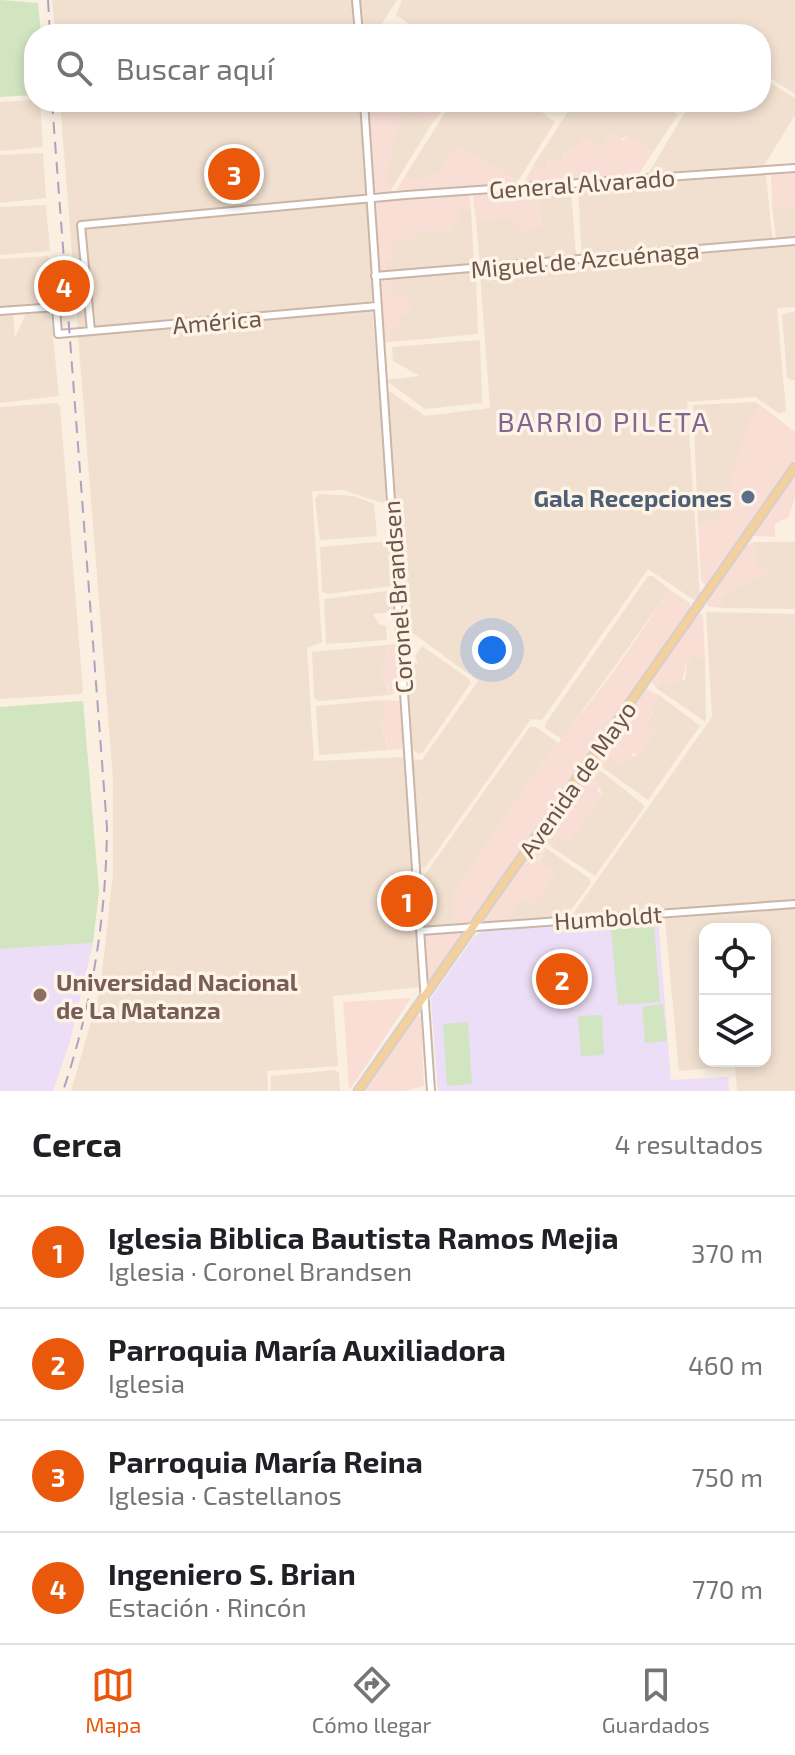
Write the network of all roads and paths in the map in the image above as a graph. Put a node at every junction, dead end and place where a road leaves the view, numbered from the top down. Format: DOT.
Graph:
graph roads {
  1 [pos="356,0"];
  2 [pos="358,24"];
  3 [pos="365,112"];
  4 [pos="795,168"];
  5 [pos="370,197"];
  6 [pos="795,241"];
  7 [pos="375,276"];
  8 [pos="377,306"];
  9 [pos="0,311"];
  10 [pos="91,331"];
  11 [pos="795,467"];
  12 [pos="795,904"];
  13 [pos="473,928"];
  14 [pos="421,931"];
  15 [pos="425,995"];
  16 [pos="358,1091"];
  17 [pos="431,1091"];
  1 -- 2 [label="street"];
  3 -- 5 [label="street, Coronel Brandsen"];
  4 -- 5 [label="street, General Alvarado"];
  5 -- 7 [label="street, Coronel Brandsen"];
  5 -- 10 [label="street, General Alvarado"];
  6 -- 7 [label="street, Miguel de Azcuénaga"];
  7 -- 8 [label="street, Coronel Brandsen"];
  8 -- 10 [label="street, América"];
  8 -- 14 [label="street, Coronel Brandsen"];
  9 -- 10 [label="street, América"];
  11 -- 13 [label="main road, Avenida de Mayo"];
  12 -- 13 [label="street, Humboldt"];
  13 -- 14 [label="street, Humboldt"];
  13 -- 15 [label="main road, Avenida de Mayo"];
  14 -- 15 [label="street, Coronel Brandsen"];
  15 -- 16 [label="main road, Avenida de Mayo"];
  15 -- 17 [label="street, Coronel Brandsen"];
}
